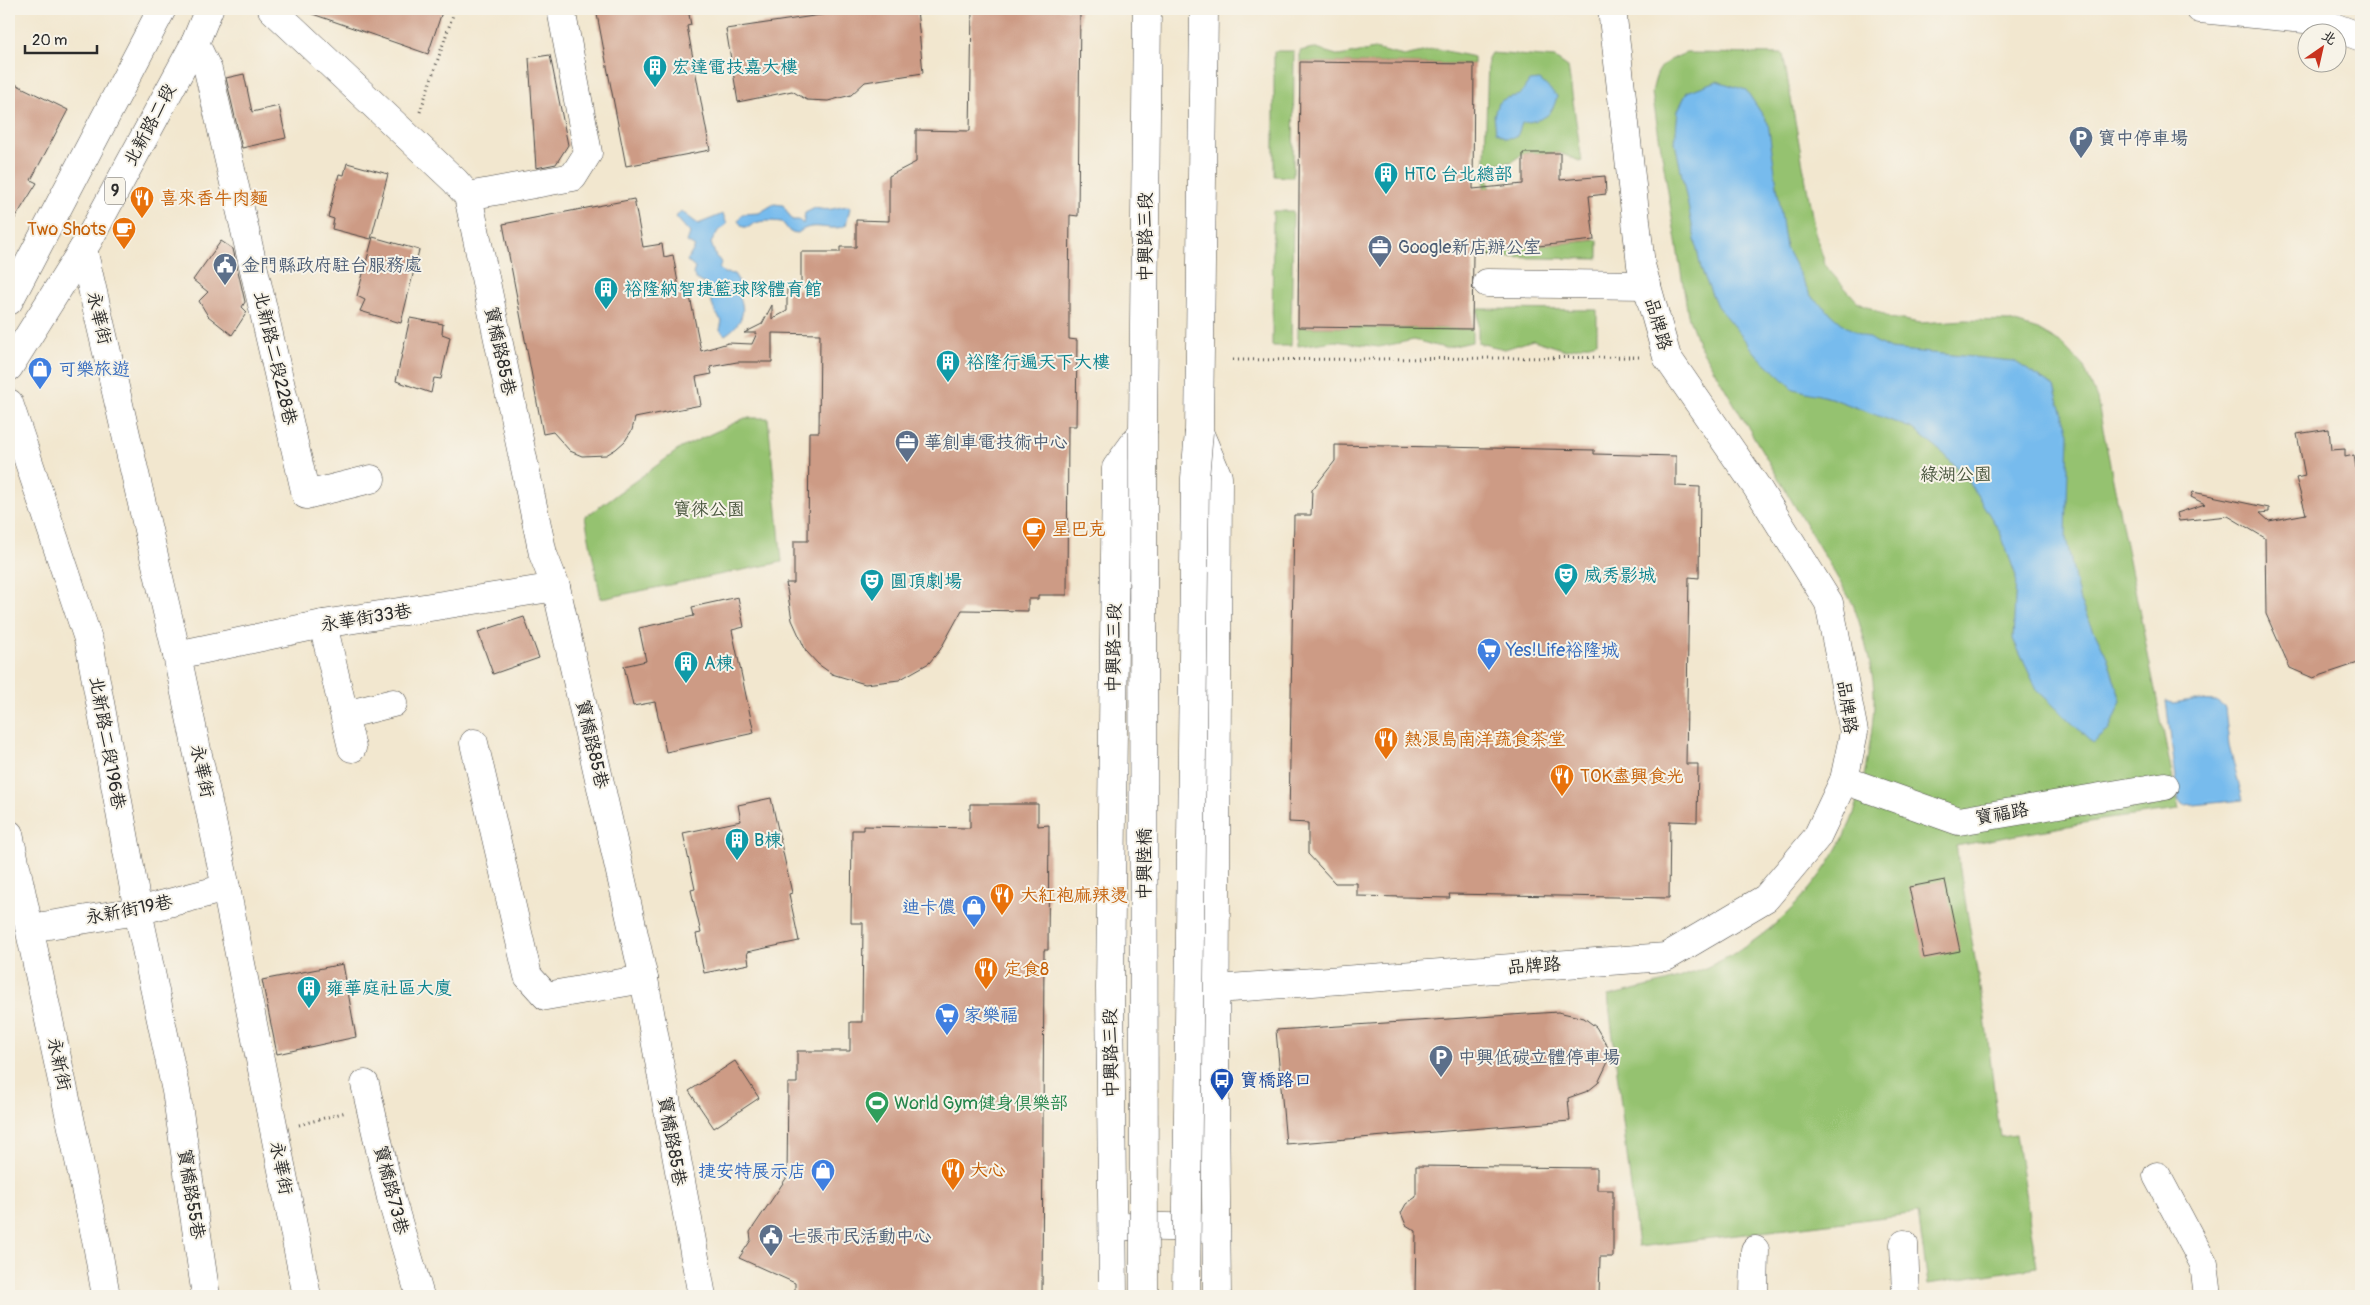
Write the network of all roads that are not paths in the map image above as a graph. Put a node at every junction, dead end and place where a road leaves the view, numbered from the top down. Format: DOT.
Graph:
graph roads {
  1 [pos="162,9"];
  2 [pos="209,9"];
  3 [pos="272,9"];
  4 [pos="561,9"];
  5 [pos="1147,9"];
  6 [pos="1204,9"];
  7 [pos="1612,9"];
  8 [pos="2200,9"];
  9 [pos="2353,26"];
  10 [pos="195,42"];
  11 [pos="468,196"];
  12 [pos="83,249"];
  13 [pos="1487,283"];
  14 [pos="1647,285"];
  15 [pos="9,301"];
  16 [pos="9,367"];
  17 [pos="9,403"];
  18 [pos="1144,431"];
  19 [pos="1199,432"];
  20 [pos="371,479"];
  21 [pos="556,587"];
  22 [pos="323,624"];
  23 [pos="177,655"];
  24 [pos="393,703"];
  25 [pos="344,715"];
  26 [pos="474,744"];
  27 [pos="352,748"];
  28 [pos="1844,780"];
  29 [pos="2165,786"];
  30 [pos="9,834"];
  31 [pos="226,888"];
  32 [pos="138,911"];
  33 [pos="30,928"];
  34 [pos="644,979"];
  35 [pos="1216,989"];
  36 [pos="176,1091"];
  37 [pos="368,1095"];
  38 [pos="2157,1176"];
  39 [pos="1113,1225"];
  40 [pos="1218,1228"];
  41 [pos="1904,1244"];
  42 [pos="1755,1250"];
  43 [pos="106,1296"];
  44 [pos="206,1296"];
  45 [pos="307,1296"];
  46 [pos="420,1296"];
  47 [pos="702,1296"];
  48 [pos="1113,1296"];
  49 [pos="1144,1296"];
  50 [pos="1186,1296"];
  51 [pos="1217,1296"];
  52 [pos="1754,1296"];
  53 [pos="1906,1296"];
  54 [pos="2208,1296"];
  1 -- 15 [label="street"];
  2 -- 10 [label="street, 北新路二段 / 9"];
  3 -- 11 [label="street"];
  4 -- 11 [label="street"];
  5 -- 18 [label="street, 中興路三段"];
  6 -- 19 [label="street"];
  7 -- 14 [label="street, 品牌路"];
  8 -- 9 [label="street"];
  10 -- 12 [label="street, 北新路二段 / 9"];
  10 -- 20 [label="street, 北新路二段228巷"];
  11 -- 21 [label="street, 寶橋路85巷"];
  12 -- 16 [label="street, 北新路二段 / 9"];
  12 -- 23 [label="street, 永華街"];
  13 -- 14 [label="street"];
  14 -- 28 [label="street, 品牌路"];
  17 -- 32 [label="street, 北新路二段196巷"];
  18 -- 39 [label="street, 中興路三段"];
  18 -- 49 [label="street, 中興陸橋, bridge"];
  19 -- 35 [label="street"];
  19 -- 50 [label="street, bridge"];
  21 -- 22 [label="street, 永華街33巷"];
  21 -- 34 [label="street, 寶橋路85巷"];
  22 -- 23 [label="street, 永華街33巷"];
  22 -- 25 [label="street"];
  23 -- 31 [label="street, 永華街"];
  24 -- 25 [label="street"];
  25 -- 27 [label="street"];
  26 -- 34 [label="street"];
  28 -- 29 [label="street, 寶福路"];
  28 -- 35 [label="street, 品牌路"];
  30 -- 33 [label="street, 永新街"];
  31 -- 32 [label="street, 永新街19巷"];
  31 -- 45 [label="street, 永華街"];
  32 -- 33 [label="street, 永新街19巷"];
  32 -- 36 [label="street, 北新路二段196巷"];
  33 -- 43 [label="street, 永新街"];
  34 -- 47 [label="street, 寶橋路85巷"];
  35 -- 40 [label="street"];
  36 -- 44 [label="street, 寶橋路55巷"];
  37 -- 46 [label="street, 寶橋路73巷"];
  38 -- 54 [label="street"];
  39 -- 40 [label="street"];
  39 -- 48 [label="street, 中興路三段"];
  40 -- 51 [label="street"];
  41 -- 53 [label="street"];
  42 -- 52 [label="street"];
}
